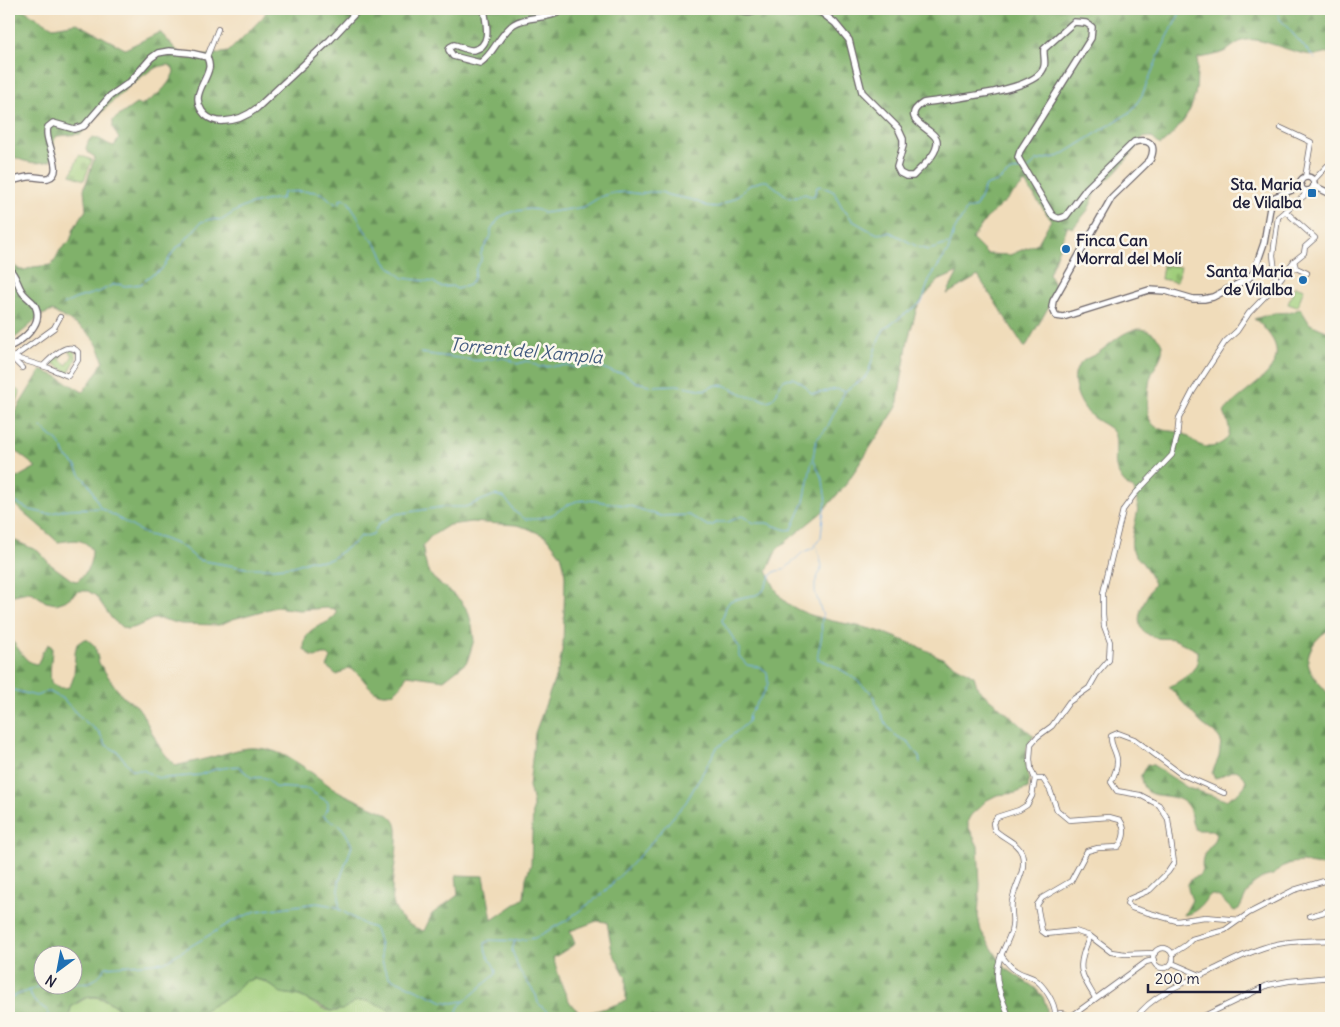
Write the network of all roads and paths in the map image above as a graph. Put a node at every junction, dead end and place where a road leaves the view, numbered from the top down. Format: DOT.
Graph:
graph roads {
  1 [pos="359,9"];
  2 [pos="484,9"];
  3 [pos="563,9"];
  4 [pos="734,9"];
  5 [pos="758,9"];
  6 [pos="817,9"];
  7 [pos="218,29"];
  8 [pos="206,57"];
  9 [pos="1281,128"];
  10 [pos="1331,164"];
  11 [pos="1306,178"];
  12 [pos="9,181"];
  13 [pos="1313,183"];
  14 [pos="1303,189"];
  15 [pos="1331,194"];
  16 [pos="1285,211"];
  17 [pos="1294,261"];
  18 [pos="9,269"];
  19 [pos="1307,273"];
  20 [pos="1275,286"];
  21 [pos="60,317"];
  22 [pos="9,347"];
  23 [pos="11,356"];
  24 [pos="43,366"];
  25 [pos="22,368"];
  26 [pos="1035,778"];
  27 [pos="1224,794"];
  28 [pos="1331,879"];
  29 [pos="1331,910"];
  30 [pos="1310,916"];
  31 [pos="1241,920"];
  32 [pos="1090,936"];
  33 [pos="1331,940"];
  34 [pos="1155,952"];
  35 [pos="1001,954"];
  36 [pos="1172,954"];
  37 [pos="1154,960"];
  38 [pos="1172,963"];
  39 [pos="1200,975"];
  40 [pos="1331,977"];
  41 [pos="1095,998"];
  42 [pos="1054,1017"];
  43 [pos="1331,1017"];
  44 [pos="1009,1018"];
  45 [pos="1069,1018"];
  46 [pos="1136,1018"];
  47 [pos="1200,1018"];
  48 [pos="1326,1018"];
  1 -- 8 [label="street"];
  2 -- 3 [label="street"];
  4 -- 5 [label="street"];
  6 -- 14 [label="street"];
  7 -- 8 [label="street"];
  8 -- 12 [label="street"];
  9 -- 11 [label="street"];
  10 -- 13 [label="street"];
  11 -- 13 [label="street"];
  11 -- 14 [label="street"];
  13 -- 14 [label="street"];
  13 -- 15 [label="street"];
  14 -- 16 [label="street"];
  16 -- 17 [label="street"];
  16 -- 20 [label="street"];
  17 -- 19 [label="street"];
  17 -- 20 [label="street"];
  18 -- 22 [label="street"];
  20 -- 26 [label="street"];
  21 -- 23 [label="street"];
  23 -- 24 [label="street"];
  23 -- 25 [label="street"];
  24 -- 24 [label="street"];
  26 -- 32 [label="street"];
  26 -- 35 [label="street"];
  27 -- 31 [label="street"];
  28 -- 31 [label="street"];
  29 -- 30 [label="street"];
  31 -- 36 [label="street"];
  32 -- 34 [label="street"];
  32 -- 41 [label="street"];
  33 -- 39 [label="street"];
  34 -- 36 [label="street"];
  34 -- 37 [label="street"];
  35 -- 42 [label="street"];
  35 -- 44 [label="street"];
  36 -- 38 [label="street"];
  37 -- 38 [label="street"];
  37 -- 41 [label="street"];
  38 -- 39 [label="street"];
  39 -- 46 [label="street"];
  40 -- 47 [label="street"];
  41 -- 45 [label="street"];
  42 -- 45 [label="street"];
  43 -- 48 [label="street"];
}
